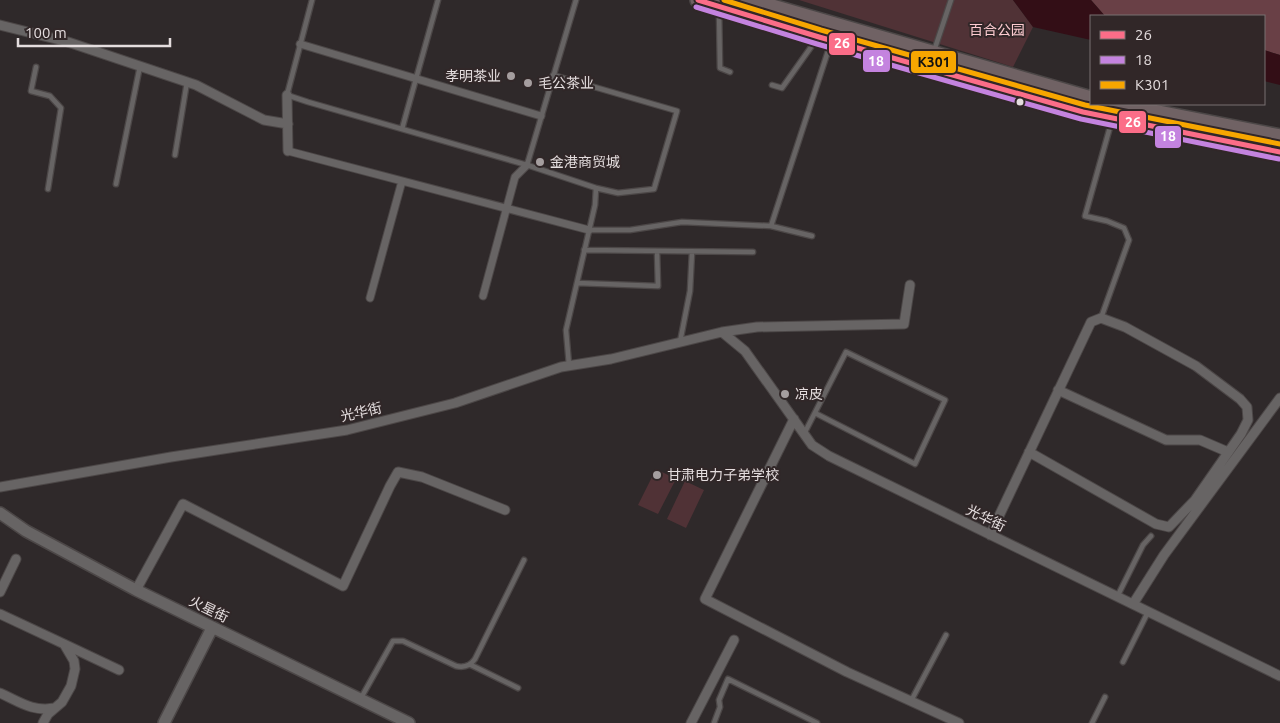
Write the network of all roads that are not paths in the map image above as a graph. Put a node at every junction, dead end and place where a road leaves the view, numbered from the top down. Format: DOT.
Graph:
graph roads {
  1 [pos="312,0"];
  2 [pos="438,0"];
  3 [pos="576,0"];
  4 [pos="698,0"];
  5 [pos="748,0"];
  6 [pos="951,0"];
  7 [pos="719,6"];
  8 [pos="826,23"];
  9 [pos="0,24"];
  10 [pos="825,38"];
  11 [pos="300,44"];
  12 [pos="933,54"];
  13 [pos="140,66"];
  14 [pos="36,67"];
  15 [pos="730,72"];
  16 [pos="553,75"];
  17 [pos="416,79"];
  18 [pos="186,82"];
  19 [pos="772,85"];
  20 [pos="287,95"];
  21 [pos="1090,100"];
  22 [pos="1112,111"];
  23 [pos="541,116"];
  24 [pos="288,124"];
  25 [pos="402,129"];
  26 [pos="1280,137"];
  27 [pos="288,151"];
  28 [pos="1280,152"];
  29 [pos="175,155"];
  30 [pos="527,165"];
  31 [pos="402,181"];
  32 [pos="116,184"];
  33 [pos="596,188"];
  34 [pos="48,189"];
  35 [pos="507,208"];
  36 [pos="771,226"];
  37 [pos="589,230"];
  38 [pos="812,236"];
  39 [pos="584,250"];
  40 [pos="657,251"];
  41 [pos="692,252"];
  42 [pos="753,252"];
  43 [pos="577,283"];
  44 [pos="910,285"];
  45 [pos="483,296"];
  46 [pos="370,298"];
  47 [pos="1101,318"];
  48 [pos="722,332"];
  49 [pos="680,342"];
  50 [pos="569,366"];
  51 [pos="1058,390"];
  52 [pos="1280,398"];
  53 [pos="815,412"];
  54 [pos="794,419"];
  55 [pos="804,434"];
  56 [pos="1029,452"];
  57 [pos="1228,452"];
  58 [pos="0,487"];
  59 [pos="504,510"];
  60 [pos="0,513"];
  61 [pos="990,535"];
  62 [pos="1152,536"];
  63 [pos="16,559"];
  64 [pos="524,560"];
  65 [pos="136,590"];
  66 [pos="0,592"];
  67 [pos="1117,597"];
  68 [pos="1133,604"];
  69 [pos="1148,612"];
  70 [pos="0,614"];
  71 [pos="212,628"];
  72 [pos="946,635"];
  73 [pos="734,640"];
  74 [pos="64,644"];
  75 [pos="1123,662"];
  76 [pos="471,665"];
  77 [pos="119,670"];
  78 [pos="1280,676"];
  79 [pos="518,688"];
  80 [pos="0,693"];
  81 [pos="1105,697"];
  82 [pos="360,699"];
  83 [pos="911,701"];
  84 [pos="55,708"];
  85 [pos="803,716"];
  86 [pos="43,723"];
  87 [pos="164,723"];
  88 [pos="409,723"];
  89 [pos="691,723"];
  90 [pos="714,723"];
  91 [pos="800,723"];
  92 [pos="817,723"];
  93 [pos="959,723"];
  94 [pos="1092,723"];
  1 -- 11 [label="lane"];
  2 -- 17 [label="lane"];
  3 -- 16 [label="lane"];
  4 -- 7 [label="highway"];
  5 -- 8 [label="highway"];
  6 -- 12 [label="lane"];
  7 -- 10 [label="highway"];
  7 -- 15 [label="lane"];
  8 -- 10 [label="lane"];
  8 -- 12 [label="highway"];
  9 -- 13 [label="street"];
  10 -- 19 [label="lane"];
  10 -- 22 [label="highway"];
  10 -- 36 [label="lane"];
  11 -- 17 [label="street"];
  11 -- 20 [label="lane"];
  12 -- 21 [label="highway"];
  13 -- 18 [label="street"];
  13 -- 32 [label="lane"];
  14 -- 34 [label="lane"];
  16 -- 23 [label="lane"];
  16 -- 33 [label="lane"];
  17 -- 23 [label="street"];
  17 -- 25 [label="lane"];
  18 -- 24 [label="street"];
  18 -- 29 [label="lane"];
  20 -- 24 [label="street"];
  20 -- 25 [label="lane"];
  22 -- 26 [label="highway"];
  22 -- 28 [label="highway"];
  22 -- 47 [label="lane"];
  23 -- 30 [label="lane"];
  24 -- 27 [label="street"];
  25 -- 30 [label="lane"];
  27 -- 31 [label="street"];
  30 -- 33 [label="lane"];
  30 -- 35 [label="street"];
  31 -- 35 [label="street"];
  31 -- 46 [label="street"];
  33 -- 37 [label="lane"];
  35 -- 37 [label="street"];
  35 -- 45 [label="street"];
  36 -- 37 [label="lane"];
  36 -- 38 [label="lane"];
  37 -- 39 [label="lane"];
  39 -- 40 [label="lane"];
  39 -- 43 [label="lane"];
  40 -- 41 [label="lane"];
  40 -- 43 [label="lane"];
  41 -- 42 [label="lane"];
  41 -- 49 [label="lane"];
  43 -- 50 [label="lane"];
  44 -- 48 [label="street, 光华街"];
  47 -- 51 [label="street"];
  47 -- 57 [label="street"];
  48 -- 49 [label="street, 光华街"];
  48 -- 54 [label="street, 光华街"];
  49 -- 50 [label="street, 光华街"];
  50 -- 58 [label="street, 光华街"];
  51 -- 56 [label="street"];
  51 -- 57 [label="street"];
  52 -- 68 [label="street"];
  53 -- 53 [label="lane"];
  53 -- 55 [label="lane"];
  54 -- 55 [label="street, 光华街"];
  54 -- 83 [label="street"];
  55 -- 61 [label="street, 光华街"];
  56 -- 57 [label="street"];
  56 -- 61 [label="street"];
  59 -- 65 [label="street"];
  60 -- 65 [label="street, 火星街"];
  61 -- 67 [label="street, 光华街"];
  62 -- 67 [label="lane"];
  63 -- 66 [label="street"];
  64 -- 76 [label="lane"];
  65 -- 71 [label="street, 火星街"];
  67 -- 68 [label="street, 光华街"];
  68 -- 69 [label="street, 光华街"];
  69 -- 75 [label="lane"];
  69 -- 78 [label="street, 光华街"];
  70 -- 74 [label="street"];
  71 -- 82 [label="street, 火星街"];
  71 -- 87 [label="street"];
  72 -- 83 [label="lane"];
  73 -- 89 [label="street"];
  74 -- 77 [label="street"];
  74 -- 84 [label="street"];
  76 -- 79 [label="lane"];
  76 -- 82 [label="lane"];
  80 -- 84 [label="street"];
  81 -- 94 [label="lane"];
  82 -- 88 [label="street, 火星街"];
  83 -- 93 [label="street"];
  84 -- 86 [label="street"];
  85 -- 90 [label="lane"];
  85 -- 91 [label="lane"];
  85 -- 92 [label="lane"];
}
